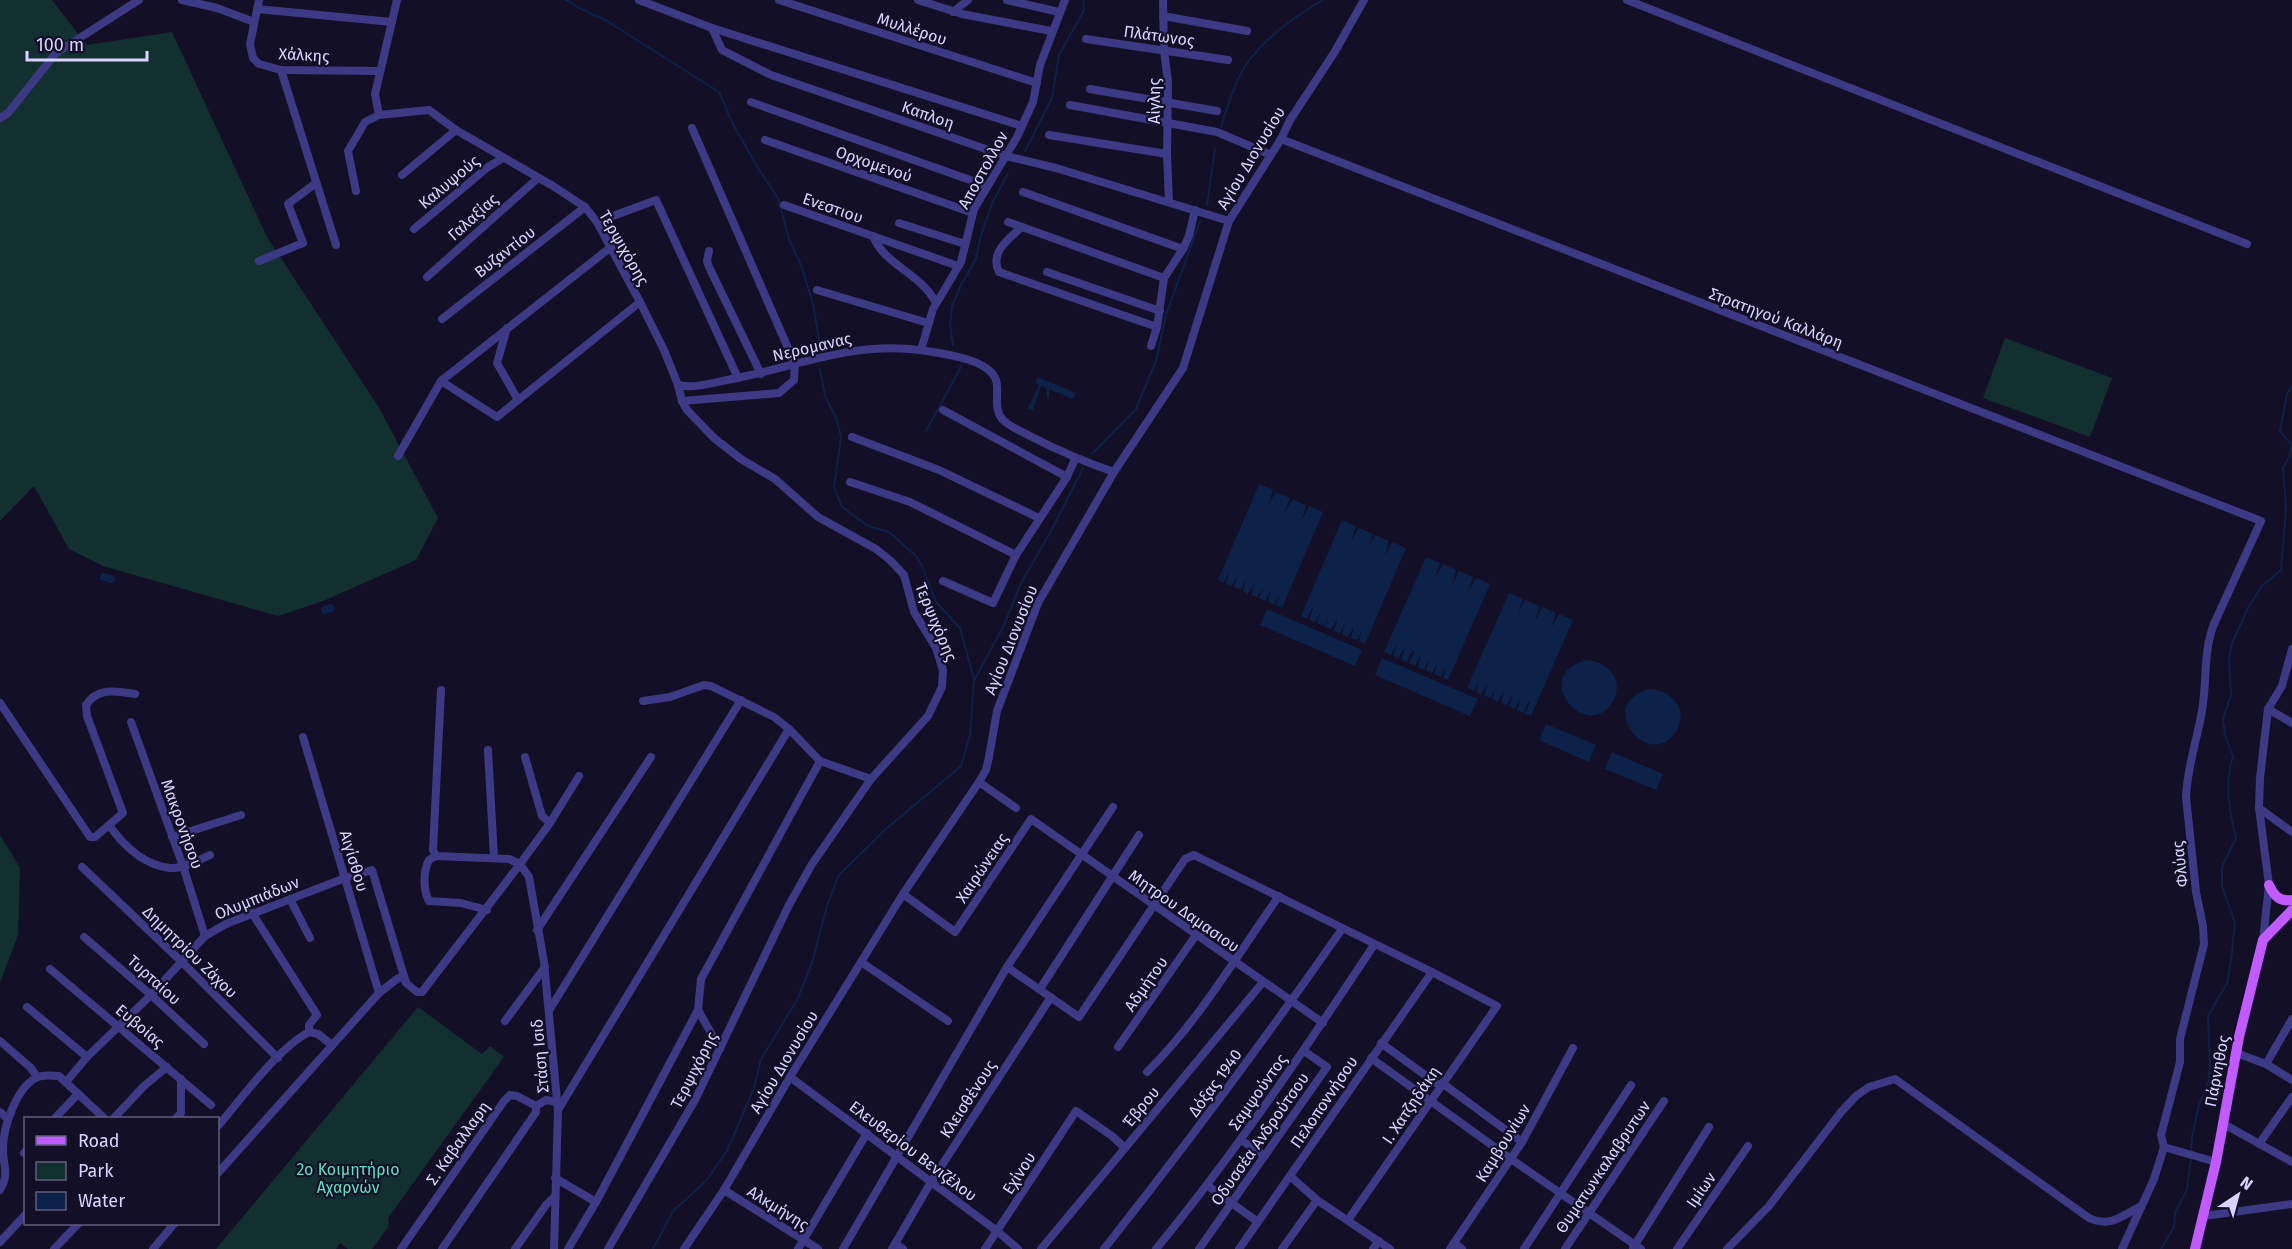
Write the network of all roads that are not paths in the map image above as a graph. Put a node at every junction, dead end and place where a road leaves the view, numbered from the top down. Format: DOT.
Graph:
graph roads {
  1 [pos="139,0"];
  2 [pos="182,0"];
  3 [pos="259,0"];
  4 [pos="397,0"];
  5 [pos="779,0"];
  6 [pos="918,0"];
  7 [pos="968,0"];
  8 [pos="1007,0"];
  9 [pos="1065,0"];
  10 [pos="1163,0"];
  11 [pos="1364,0"];
  12 [pos="1627,0"];
  13 [pos="644,1"];
  14 [pos="256,9"];
  15 [pos="954,12"];
  16 [pos="1059,12"];
  17 [pos="1163,16"];
  18 [pos="254,22"];
  19 [pos="392,22"];
  20 [pos="712,28"];
  21 [pos="1052,31"];
  22 [pos="1247,31"];
  23 [pos="1086,39"];
  24 [pos="1164,50"];
  25 [pos="1228,60"];
  26 [pos="281,70"];
  27 [pos="379,71"];
  28 [pos="1037,83"];
  29 [pos="1090,89"];
  30 [pos="751,102"];
  31 [pos="1167,103"];
  32 [pos="1070,105"];
  33 [pos="1217,111"];
  34 [pos="379,115"];
  35 [pos="0,118"];
  36 [pos="1167,122"];
  37 [pos="1022,126"];
  38 [pos="692,128"];
  39 [pos="456,130"];
  40 [pos="1049,135"];
  41 [pos="1281,139"];
  42 [pos="765,140"];
  43 [pos="1167,154"];
  44 [pos="1271,155"];
  45 [pos="1006,156"];
  46 [pos="503,158"];
  47 [pos="402,175"];
  48 [pos="538,178"];
  49 [pos="316,183"];
  50 [pos="987,186"];
  51 [pos="356,191"];
  52 [pos="1023,192"];
  53 [pos="1169,202"];
  54 [pos="784,205"];
  55 [pos="585,207"];
  56 [pos="1195,210"];
  57 [pos="973,213"];
  58 [pos="1229,221"];
  59 [pos="597,222"];
  60 [pos="1008,222"];
  61 [pos="898,223"];
  62 [pos="1022,227"];
  63 [pos="414,229"];
  64 [pos="873,236"];
  65 [pos="964,244"];
  66 [pos="2247,244"];
  67 [pos="336,245"];
  68 [pos="611,247"];
  69 [pos="1183,249"];
  70 [pos="709,251"];
  71 [pos="260,261"];
  72 [pos="958,266"];
  73 [pos="1047,272"];
  74 [pos="427,277"];
  75 [pos="1164,278"];
  76 [pos="817,290"];
  77 [pos="640,302"];
  78 [pos="936,303"];
  79 [pos="1160,311"];
  80 [pos="442,319"];
  81 [pos="928,323"];
  82 [pos="1157,327"];
  83 [pos="507,328"];
  84 [pos="1151,346"];
  85 [pos="921,350"];
  86 [pos="795,364"];
  87 [pos="761,374"];
  88 [pos="738,378"];
  89 [pos="441,381"];
  90 [pos="678,385"];
  91 [pos="518,400"];
  92 [pos="682,401"];
  93 [pos="944,410"];
  94 [pos="852,437"];
  95 [pos="398,456"];
  96 [pos="1075,459"];
  97 [pos="1113,472"];
  98 [pos="1067,477"];
  99 [pos="850,482"];
  100 [pos="1039,518"];
  101 [pos="2261,521"];
  102 [pos="1016,555"];
  103 [pos="943,581"];
  104 [pos="2292,649"];
  105 [pos="2291,661"];
  106 [pos="441,690"];
  107 [pos="135,694"];
  108 [pos="741,699"];
  109 [pos="643,701"];
  110 [pos="0,703"];
  111 [pos="2268,709"];
  112 [pos="131,722"];
  113 [pos="2292,723"];
  114 [pos="789,729"];
  115 [pos="303,737"];
  116 [pos="488,750"];
  117 [pos="525,757"];
  118 [pos="651,757"];
  119 [pos="820,761"];
  120 [pos="579,776"];
  121 [pos="872,779"];
  122 [pos="979,782"];
  123 [pos="1113,807"];
  124 [pos="1016,808"];
  125 [pos="2259,808"];
  126 [pos="241,815"];
  127 [pos="1031,819"];
  128 [pos="550,823"];
  129 [pos="109,825"];
  130 [pos="2292,832"];
  131 [pos="1139,835"];
  132 [pos="172,837"];
  133 [pos="210,855"];
  134 [pos="1082,855"];
  135 [pos="436,856"];
  136 [pos="494,858"];
  137 [pos="520,864"];
  138 [pos="183,866"];
  139 [pos="82,867"];
  140 [pos="1113,877"];
  141 [pos="345,878"];
  142 [pos="2269,885"];
  143 [pos="903,894"];
  144 [pos="1279,896"];
  145 [pos="290,899"];
  146 [pos="2292,900"];
  147 [pos="1155,906"];
  148 [pos="487,910"];
  149 [pos="2292,910"];
  150 [pos="252,913"];
  151 [pos="1342,929"];
  152 [pos="537,930"];
  153 [pos="1196,935"];
  154 [pos="205,936"];
  155 [pos="84,937"];
  156 [pos="310,938"];
  157 [pos="2263,940"];
  158 [pos="1374,945"];
  159 [pos="1233,961"];
  160 [pos="182,962"];
  161 [pos="861,962"];
  162 [pos="545,967"];
  163 [pos="1007,967"];
  164 [pos="50,969"];
  165 [pos="1432,972"];
  166 [pos="404,976"];
  167 [pos="1263,982"];
  168 [pos="1040,989"];
  169 [pos="379,993"];
  170 [pos="151,995"];
  171 [pos="1051,997"];
  172 [pos="1291,1002"];
  173 [pos="27,1007"];
  174 [pos="549,1010"];
  175 [pos="698,1010"];
  176 [pos="2292,1019"];
  177 [pos="505,1020"];
  178 [pos="948,1021"];
  179 [pos="1323,1023"];
  180 [pos="119,1026"];
  181 [pos="309,1032"];
  182 [pos="0,1041"];
  183 [pos="1381,1043"];
  184 [pos="204,1044"];
  185 [pos="332,1046"];
  186 [pos="1118,1047"];
  187 [pos="1573,1048"];
  188 [pos="720,1049"];
  189 [pos="1304,1051"];
  190 [pos="2236,1053"];
  191 [pos="87,1057"];
  192 [pos="278,1058"];
  193 [pos="1371,1058"];
  194 [pos="2266,1064"];
  195 [pos="167,1067"];
  196 [pos="1147,1072"];
  197 [pos="37,1077"];
  198 [pos="790,1077"];
  199 [pos="181,1079"];
  200 [pos="2292,1080"];
  201 [pos="66,1082"];
  202 [pos="1441,1084"];
  203 [pos="1631,1085"];
  204 [pos="78,1094"];
  205 [pos="2292,1097"];
  206 [pos="1430,1100"];
  207 [pos="1664,1101"];
  208 [pos="211,1104"];
  209 [pos="537,1106"];
  210 [pos="557,1106"];
  211 [pos="0,1112"];
  212 [pos="57,1117"];
  213 [pos="102,1117"];
  214 [pos="116,1117"];
  215 [pos="178,1117"];
  216 [pos="8,1119"];
  217 [pos="2222,1123"];
  218 [pos="219,1125"];
  219 [pos="1709,1128"];
  220 [pos="867,1133"];
  221 [pos="1241,1140"];
  222 [pos="1522,1142"];
  223 [pos="2259,1144"];
  224 [pos="1748,1146"];
  225 [pos="2164,1147"];
  226 [pos="1125,1148"];
  227 [pos="897,1156"];
  228 [pos="1264,1156"];
  229 [pos="1511,1159"];
  230 [pos="2212,1160"];
  231 [pos="2292,1162"];
  232 [pos="219,1172"];
  233 [pos="1290,1176"];
  234 [pos="555,1178"];
  235 [pos="931,1182"];
  236 [pos="1208,1186"];
  237 [pos="0,1189"];
  238 [pos="724,1190"];
  239 [pos="1562,1193"];
  240 [pos="555,1196"];
  241 [pos="1317,1200"];
  242 [pos="596,1202"];
  243 [pos="1232,1204"];
  244 [pos="2292,1204"];
  245 [pos="2141,1206"];
  246 [pos="1589,1212"];
  247 [pos="24,1216"];
  248 [pos="2204,1216"];
  249 [pos="1348,1220"];
  250 [pos="1258,1222"];
  251 [pos="77,1225"];
  252 [pos="173,1225"];
  253 [pos="998,1230"];
  254 [pos="803,1240"];
  255 [pos="1379,1241"];
  256 [pos="0,1242"];
  257 [pos="1452,1246"];
  258 [pos="894,1247"];
  259 [pos="1636,1248"];
  260 [pos="54,1249"];
  261 [pos="153,1249"];
  262 [pos="401,1249"];
  263 [pos="442,1249"];
  264 [pos="515,1249"];
  265 [pos="554,1249"];
  266 [pos="568,1249"];
  267 [pos="608,1249"];
  268 [pos="684,1249"];
  269 [pos="798,1249"];
  270 [pos="818,1249"];
  271 [pos="843,1249"];
  272 [pos="903,1249"];
  273 [pos="985,1249"];
  274 [pos="1018,1249"];
  275 [pos="1041,1249"];
  276 [pos="1104,1249"];
  277 [pos="1156,1249"];
  278 [pos="1199,1249"];
  279 [pos="1239,1249"];
  280 [pos="1282,1249"];
  281 [pos="1373,1249"];
  282 [pos="1390,1249"];
  283 [pos="1462,1249"];
  284 [pos="1524,1249"];
  285 [pos="1565,1249"];
  286 [pos="1677,1249"];
  287 [pos="1727,1249"];
  288 [pos="2122,1249"];
  289 [pos="2195,1249"];
  1 -- 35 [label="street"];
  2 -- 18 [label="street"];
  3 -- 14 [label="street, Χάλκης"];
  4 -- 19 [label="street"];
  5 -- 28 [label="street, Μυλλέρου"];
  6 -- 15 [label="street"];
  7 -- 15 [label="street"];
  8 -- 16 [label="street"];
  9 -- 16 [label="street, Αποστολλον"];
  10 -- 17 [label="street, Αίγλης"];
  11 -- 41 [label="street, Αγίου Διονυσίου"];
  12 -- 66 [label="street"];
  13 -- 20 [label="street"];
  14 -- 18 [label="street, Χάλκης"];
  14 -- 19 [label="street"];
  15 -- 21 [label="street"];
  16 -- 21 [label="street, Αποστολλον"];
  17 -- 22 [label="street"];
  17 -- 24 [label="street, Αίγλης"];
  18 -- 26 [label="street, Χάλκης"];
  19 -- 27 [label="street"];
  20 -- 37 [label="street"];
  20 -- 45 [label="street, Καπλοη"];
  21 -- 28 [label="street, Αποστολλον"];
  23 -- 24 [label="street, Πλάτωνος"];
  24 -- 25 [label="street, Πλάτωνος"];
  24 -- 31 [label="street, Αίγλης"];
  26 -- 27 [label="street, Χάλκης"];
  26 -- 49 [label="street"];
  27 -- 34 [label="street"];
  28 -- 37 [label="street, Αποστολλον"];
  29 -- 31 [label="street"];
  30 -- 50 [label="street"];
  31 -- 33 [label="street"];
  31 -- 36 [label="street, Αίγλης"];
  32 -- 36 [label="street"];
  34 -- 39 [label="street, Τερψιχόρης"];
  34 -- 51 [label="street"];
  36 -- 43 [label="street, Αίγλης"];
  36 -- 44 [label="street"];
  37 -- 45 [label="street, Αποστολλον"];
  38 -- 86 [label="street"];
  39 -- 46 [label="street, Τερψιχόρης"];
  39 -- 47 [label="street"];
  40 -- 43 [label="street"];
  41 -- 44 [label="street, Αγίου Διονυσίου"];
  41 -- 101 [label="street, Στρατηγού Καλλάρη"];
  42 -- 57 [label="street, Ορχομενού"];
  43 -- 53 [label="street, Αίγλης"];
  44 -- 58 [label="street, Αγίου Διονυσίου"];
  45 -- 50 [label="street, Αποστολλον"];
  45 -- 53 [label="street, Καπλοη"];
  46 -- 48 [label="street, Τερψιχόρης"];
  46 -- 63 [label="street, Καλυψούς"];
  48 -- 55 [label="street, Τερψιχόρης"];
  48 -- 74 [label="street, Γαλαξίας"];
  49 -- 67 [label="street"];
  49 -- 71 [label="street"];
  50 -- 57 [label="street, Αποστολλον"];
  52 -- 69 [label="street"];
  53 -- 56 [label="street, Καπλοη"];
  54 -- 64 [label="street, Ενεστιου"];
  55 -- 59 [label="street, Τερψιχόρης"];
  55 -- 80 [label="street, Βυζαντίου"];
  56 -- 58 [label="street, Καπλοη"];
  56 -- 69 [label="street"];
  57 -- 65 [label="street, Αποστολλον"];
  58 -- 97 [label="street, Αγίου Διονυσίου"];
  59 -- 68 [label="street, Τερψιχόρης"];
  59 -- 88 [label="street"];
  60 -- 62 [label="street"];
  61 -- 65 [label="street"];
  62 -- 75 [label="street"];
  62 -- 82 [label="street"];
  64 -- 72 [label="street, Ενεστιου"];
  64 -- 78 [label="street, Ενεστιου"];
  65 -- 72 [label="street, Αποστολλον"];
  68 -- 77 [label="street, Τερψιχόρης"];
  68 -- 83 [label="street"];
  69 -- 75 [label="street"];
  70 -- 87 [label="street"];
  72 -- 78 [label="street, Αποστολλον"];
  73 -- 79 [label="street"];
  75 -- 79 [label="street"];
  76 -- 81 [label="street"];
  77 -- 90 [label="street, Τερψιχόρης"];
  77 -- 91 [label="street"];
  78 -- 81 [label="street, Αποστολλον"];
  79 -- 82 [label="street"];
  81 -- 85 [label="street, Αποστολλον"];
  82 -- 84 [label="street"];
  83 -- 89 [label="street"];
  83 -- 91 [label="street"];
  85 -- 86 [label="street, Νερομανας"];
  85 -- 96 [label="street, Νερομανας"];
  86 -- 87 [label="street, Νερομανας"];
  86 -- 92 [label="street"];
  87 -- 88 [label="street, Νερομανας"];
  88 -- 90 [label="street, Νερομανας"];
  89 -- 91 [label="street"];
  89 -- 95 [label="street"];
  90 -- 92 [label="street, Τερψιχόρης"];
  92 -- 121 [label="street, Τερψιχόρης"];
  93 -- 98 [label="street"];
  94 -- 100 [label="street"];
  96 -- 97 [label="street, Νερομανας"];
  96 -- 98 [label="street"];
  97 -- 122 [label="street, Αγίου Διονυσίου"];
  98 -- 100 [label="street"];
  99 -- 102 [label="street"];
  100 -- 102 [label="street"];
  101 -- 225 [label="street, Φλύας"];
  102 -- 103 [label="street"];
  104 -- 105 [label="street"];
  105 -- 111 [label="street"];
  106 -- 135 [label="street"];
  107 -- 129 [label="street"];
  108 -- 109 [label="street"];
  108 -- 114 [label="street"];
  108 -- 174 [label="street"];
  110 -- 129 [label="street"];
  111 -- 113 [label="street"];
  111 -- 125 [label="street"];
  112 -- 132 [label="street, Μακρονήσου"];
  114 -- 119 [label="street"];
  114 -- 210 [label="street"];
  115 -- 141 [label="street, Αιγίσθου"];
  116 -- 136 [label="street"];
  117 -- 128 [label="street"];
  118 -- 152 [label="street"];
  119 -- 121 [label="street"];
  119 -- 175 [label="street"];
  120 -- 128 [label="street"];
  121 -- 188 [label="street, Τερψιχόρης"];
  122 -- 124 [label="street"];
  122 -- 143 [label="street, Αγίου Διονυσίου"];
  123 -- 134 [label="street"];
  125 -- 130 [label="street"];
  125 -- 142 [label="street"];
  126 -- 132 [label="street"];
  127 -- 134 [label="street, Μητρου Δαμασιου"];
  127 -- 143 [label="street, Χαιρώνειας"];
  128 -- 137 [label="street"];
  129 -- 138 [label="street"];
  131 -- 140 [label="street"];
  132 -- 138 [label="street, Μακρονήσου"];
  133 -- 138 [label="street"];
  134 -- 140 [label="street, Μητρου Δαμασιου"];
  134 -- 163 [label="street"];
  135 -- 136 [label="street"];
  135 -- 148 [label="street"];
  136 -- 137 [label="street"];
  137 -- 148 [label="street"];
  137 -- 152 [label="street, Στάση Ισιδ"];
  138 -- 154 [label="street, Μακρονήσου"];
  139 -- 160 [label="street, Δημητρίου Ζάχου"];
  140 -- 147 [label="street, Μητρου Δαμασιου"];
  140 -- 168 [label="street"];
  141 -- 145 [label="street, Ολυμπιάδων"];
  141 -- 166 [label="street, Ολυμπιάδων"];
  141 -- 169 [label="street, Αιγίσθου"];
  142 -- 146 [label="main road"];
  142 -- 157 [label="street"];
  143 -- 161 [label="street, Αγίου Διονυσίου"];
  144 -- 147 [label="street"];
  144 -- 151 [label="street"];
  144 -- 159 [label="street"];
  145 -- 150 [label="street, Ολυμπιάδων"];
  145 -- 156 [label="street"];
  147 -- 153 [label="street, Μητρου Δαμασιου"];
  147 -- 171 [label="street"];
  148 -- 166 [label="street"];
  149 -- 157 [label="main road"];
  150 -- 154 [label="street, Ολυμπιάδων"];
  150 -- 181 [label="street"];
  151 -- 158 [label="street"];
  151 -- 172 [label="street, Δόξας 1940"];
  152 -- 162 [label="street, Στάση Ισιδ"];
  153 -- 159 [label="street, Μητρου Δαμασιου"];
  153 -- 186 [label="street, Αδμήτου"];
  154 -- 160 [label="street, Ολυμπιάδων"];
  155 -- 170 [label="street, Τυρταίου"];
  157 -- 190 [label="main road, Πάρνηθος"];
  158 -- 165 [label="street"];
  158 -- 179 [label="street, Σαμψούντος"];
  159 -- 167 [label="street, Μητρου Δαμασιου"];
  159 -- 196 [label="street"];
  160 -- 170 [label="street, Ολυμπιάδων"];
  160 -- 192 [label="street, Δημητρίου Ζάχου"];
  161 -- 178 [label="street"];
  161 -- 198 [label="street, Αγίου Διονυσίου"];
  162 -- 174 [label="street, Στάση Ισιδ"];
  162 -- 177 [label="street"];
  163 -- 168 [label="street"];
  163 -- 227 [label="street"];
  164 -- 180 [label="street, Ευβοίας"];
  165 -- 183 [label="street, Πελοποννήσου"];
  165 -- 202 [label="street, Ι. Χατζηδάκη"];
  166 -- 169 [label="street"];
  167 -- 172 [label="street, Μητρου Δαμασιου"];
  167 -- 226 [label="street, Έβρου"];
  168 -- 171 [label="street"];
  169 -- 185 [label="street"];
  170 -- 180 [label="street, Ολυμπιάδων"];
  170 -- 184 [label="street, Τυρταίου"];
  171 -- 235 [label="street, Κλεισθένους"];
  172 -- 179 [label="street, Μητρου Δαμασιου"];
  172 -- 276 [label="street, Δόξας 1940"];
  173 -- 191 [label="street"];
  174 -- 210 [label="street, Στάση Ισιδ"];
  175 -- 188 [label="street"];
  175 -- 242 [label="street"];
  176 -- 194 [label="street"];
  179 -- 189 [label="street, Σαμψούντος"];
  180 -- 191 [label="street, Ολυμπιάδων"];
  180 -- 195 [label="street, Ευβοίας"];
  181 -- 185 [label="street"];
  181 -- 192 [label="street"];
  182 -- 197 [label="street"];
  183 -- 193 [label="street, Πελοποννήσου"];
  183 -- 202 [label="street"];
  185 -- 232 [label="street"];
  187 -- 222 [label="street, Καμβουνίων"];
  188 -- 267 [label="street, Τερψιχόρης"];
  189 -- 221 [label="street, Σαμψούντος"];
  189 -- 228 [label="street, Οδυσσέα Ανδρούτσου"];
  190 -- 194 [label="street"];
  190 -- 217 [label="main road, Πάρνηθος"];
  191 -- 201 [label="street, Ολυμπιάδων"];
  192 -- 218 [label="street"];
  193 -- 206 [label="street"];
  193 -- 233 [label="street, Πελοποννήσου"];
  194 -- 200 [label="street"];
  195 -- 199 [label="street, Ευβοίας"];
  195 -- 214 [label="street"];
  197 -- 201 [label="street"];
  197 -- 216 [label="street"];
  198 -- 220 [label="street, Ελευθερίου Βενιζέλου"];
  198 -- 238 [label="street, Αγίου Διονυσίου"];
  199 -- 208 [label="street, Ευβοίας"];
  199 -- 215 [label="street"];
  201 -- 204 [label="street"];
  202 -- 206 [label="street, Ι. Χατζηδάκη"];
  202 -- 222 [label="street"];
  203 -- 239 [label="street"];
  204 -- 212 [label="street"];
  204 -- 213 [label="street"];
  205 -- 223 [label="street"];
  206 -- 229 [label="street"];
  206 -- 249 [label="street, Ι. Χατζηδάκη"];
  207 -- 246 [label="street, Θυματωνκαλαβρυτων"];
  209 -- 210 [label="street"];
  209 -- 262 [label="street, Σ. Καβαλλαρη"];
  209 -- 263 [label="street"];
  210 -- 234 [label="street, Στάση Ισιδ"];
  211 -- 216 [label="street"];
  216 -- 237 [label="street"];
  217 -- 223 [label="street"];
  217 -- 230 [label="main road, Πάρνηθος"];
  219 -- 259 [label="street"];
  220 -- 227 [label="street, Ελευθερίου Βενιζέλου"];
  220 -- 254 [label="street"];
  221 -- 228 [label="street"];
  221 -- 236 [label="street, Σαμψούντος"];
  222 -- 229 [label="street, Καμβουνίων"];
  223 -- 231 [label="street"];
  224 -- 286 [label="street, Ιμίων"];
  225 -- 230 [label="street"];
  225 -- 245 [label="street, Φλύας"];
  226 -- 253 [label="street, Εχίνου"];
  226 -- 275 [label="street, Έβρου"];
  227 -- 235 [label="street, Ελευθερίου Βενιζέλου"];
  227 -- 271 [label="street"];
  228 -- 243 [label="street, Οδυσσέα Ανδρούτσου"];
  229 -- 239 [label="street"];
  229 -- 257 [label="street, Καμβουνίων"];
  230 -- 248 [label="main road, Πάρνηθος"];
  233 -- 241 [label="street"];
  233 -- 250 [label="street, Πελοποννήσου"];
  234 -- 240 [label="street, Στάση Ισιδ"];
  234 -- 242 [label="street"];
  235 -- 253 [label="street, Ελευθερίου Βενιζέλου"];
  235 -- 258 [label="street, Κλεισθένους"];
  236 -- 243 [label="street"];
  236 -- 277 [label="street, Σαμψούντος"];
  238 -- 254 [label="street, Αλκμήνης"];
  238 -- 268 [label="street, Αγίου Διονυσίου"];
  239 -- 246 [label="street"];
  239 -- 284 [label="street"];
  240 -- 264 [label="street"];
  240 -- 265 [label="street, Στάση Ισιδ"];
  241 -- 249 [label="street"];
  241 -- 280 [label="street"];
  242 -- 266 [label="street"];
  243 -- 250 [label="street"];
  243 -- 278 [label="street, Οδυσσέα Ανδρούτσου"];
  244 -- 248 [label="street"];
  245 -- 287 [label="street"];
  245 -- 288 [label="street, Φλύας"];
  246 -- 259 [label="street"];
  246 -- 285 [label="street, Θυματωνκαλαβρυτων"];
  247 -- 256 [label="street"];
  248 -- 289 [label="main road, Πάρνηθος"];
  249 -- 255 [label="street"];
  250 -- 279 [label="street, Πελοποννήσου"];
  251 -- 260 [label="street"];
  252 -- 261 [label="street"];
  253 -- 273 [label="street, Εχίνου"];
  253 -- 274 [label="street, Ελευθερίου Βενιζέλου"];
  254 -- 269 [label="street"];
  254 -- 270 [label="street, Αλκμήνης"];
  255 -- 281 [label="street"];
  255 -- 282 [label="street"];
  257 -- 283 [label="street"];
  258 -- 272 [label="street"];
}
